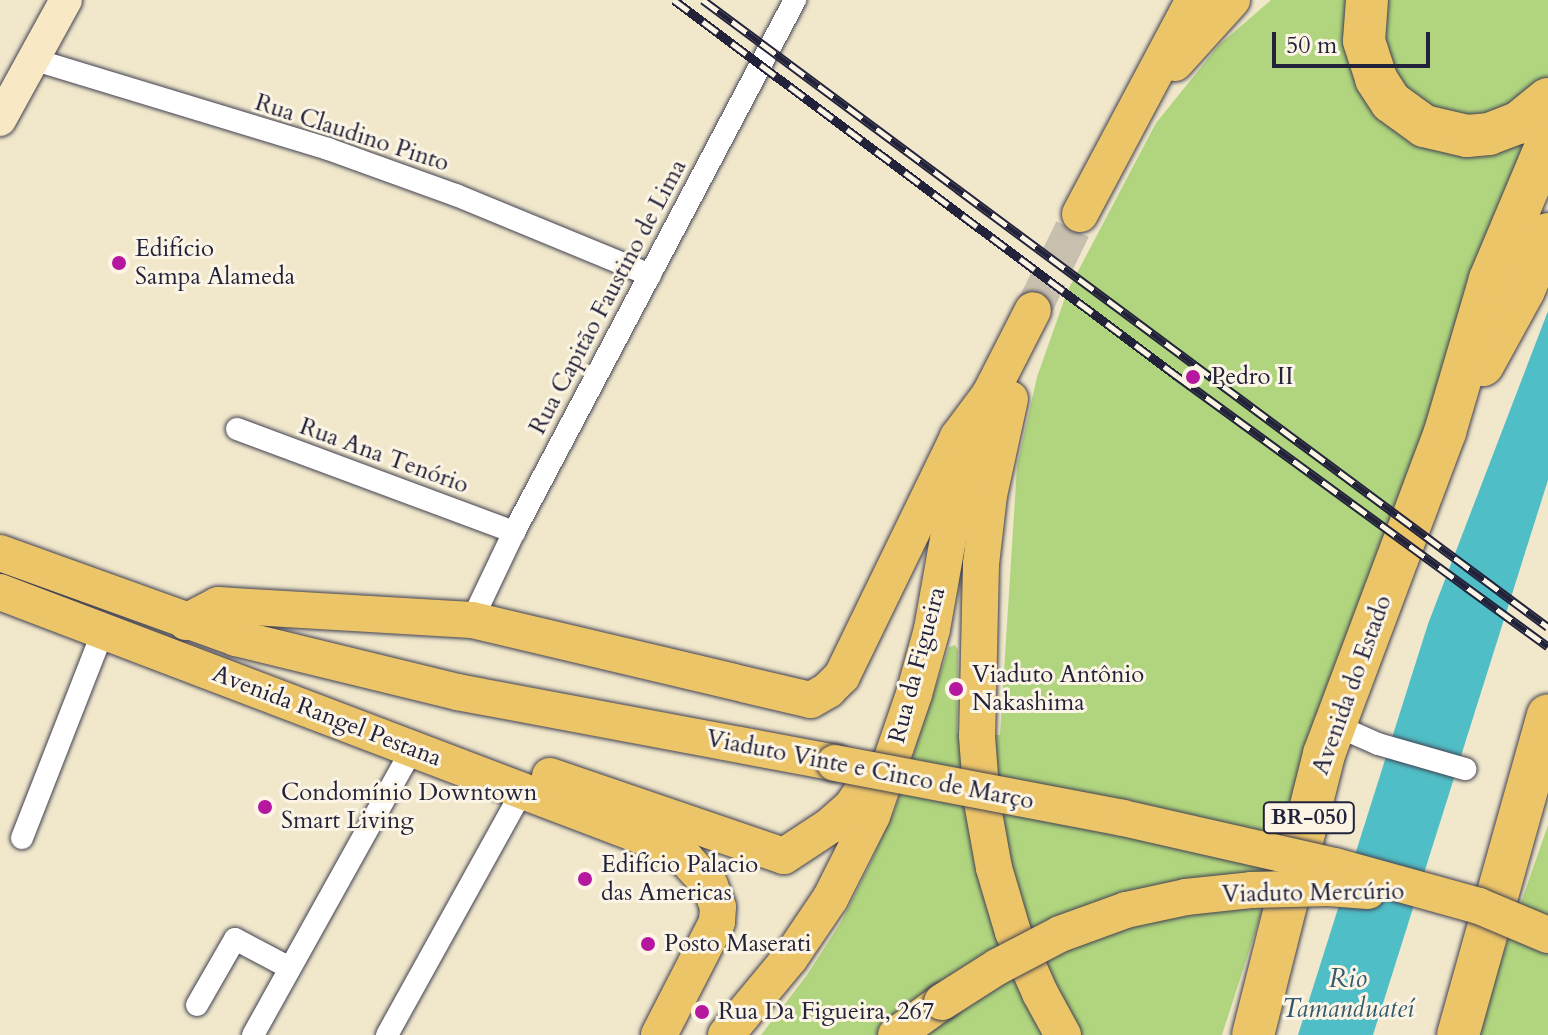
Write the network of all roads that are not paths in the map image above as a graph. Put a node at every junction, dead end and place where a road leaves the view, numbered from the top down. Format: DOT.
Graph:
graph roads {
  1 [pos="66,0"];
  2 [pos="795,0"];
  3 [pos="1194,0"];
  4 [pos="1232,0"];
  5 [pos="1367,0"];
  6 [pos="32,59"];
  7 [pos="1140,103"];
  8 [pos="1544,116"];
  9 [pos="0,120"];
  10 [pos="1080,214"];
  11 [pos="1548,234"];
  12 [pos="650,275"];
  13 [pos="990,394"];
  14 [pos="237,429"];
  15 [pos="1445,432"];
  16 [pos="514,532"];
  17 [pos="0,553"];
  18 [pos="0,592"];
  19 [pos="472,620"];
  20 [pos="186,622"];
  21 [pos="103,631"];
  22 [pos="236,638"];
  23 [pos="1548,715"];
  24 [pos="1335,725"];
  25 [pos="899,738"];
  26 [pos="412,749"];
  27 [pos="1465,769"];
  28 [pos="522,791"];
  29 [pos="724,837"];
  30 [pos="22,838"];
  31 [pos="698,870"];
  32 [pos="1429,890"];
  33 [pos="1548,935"];
  34 [pos="290,968"];
  35 [pos="197,1005"];
  36 [pos="253,1035"];
  37 [pos="387,1035"];
  38 [pos="659,1035"];
  39 [pos="726,1035"];
  40 [pos="896,1035"];
  41 [pos="1063,1035"];
  42 [pos="1253,1035"];
  43 [pos="1458,1035"];
  1 -- 6 [label="street"];
  2 -- 12 [label="street, Rua Capitão Faustino de Lima"];
  3 -- 7 [label="main road"];
  4 -- 7 [label="main road"];
  5 -- 8 [label="highway"];
  6 -- 9 [label="street"];
  6 -- 12 [label="street, Rua Claudino Pinto"];
  7 -- 10 [label="main road"];
  8 -- 15 [label="highway, Avenida do Estado"];
  11 -- 15 [label="highway, Avenida do Estado / BR-050"];
  12 -- 16 [label="street, Rua Capitão Faustino de Lima"];
  13 -- 19 [label="main road"];
  13 -- 25 [label="main road, Rua da Figueira"];
  13 -- 41 [label="main road, Rua da Figueira, bridge"];
  14 -- 16 [label="street, Rua Ana Tenório"];
  15 -- 24 [label="highway, Avenida do Estado / BR-050"];
  16 -- 19 [label="street, Rua Capitão Faustino de Lima"];
  17 -- 20 [label="main road"];
  18 -- 21 [label="main road, Avenida Rangel Pestana"];
  19 -- 20 [label="main road"];
  20 -- 22 [label="main road, Viaduto Vinte e Cinco de Março"];
  21 -- 26 [label="main road, Avenida Rangel Pestana"];
  21 -- 30 [label="street"];
  22 -- 29 [label="main road, Avenida Rangel Pestana"];
  22 -- 32 [label="main road, Viaduto Vinte e Cinco de Março, bridge"];
  23 -- 43 [label="highway"];
  24 -- 27 [label="street"];
  24 -- 42 [label="highway, Avenida do Estado / BR-050"];
  25 -- 29 [label="main road, Avenida Rangel Pestana"];
  25 -- 39 [label="main road, Rua da Figueira"];
  26 -- 28 [label="main road, Avenida Rangel Pestana"];
  26 -- 34 [label="street"];
  28 -- 31 [label="main road, Avenida Rangel Pestana"];
  28 -- 37 [label="street"];
  29 -- 31 [label="main road"];
  31 -- 38 [label="main road, Avenida Rangel Pestana"];
  32 -- 33 [label="main road, Viaduto Vinte e Cinco de Março, bridge"];
  32 -- 40 [label="main road, Viaduto Mercúrio, bridge"];
  34 -- 35 [label="street"];
  34 -- 36 [label="street"];
}
